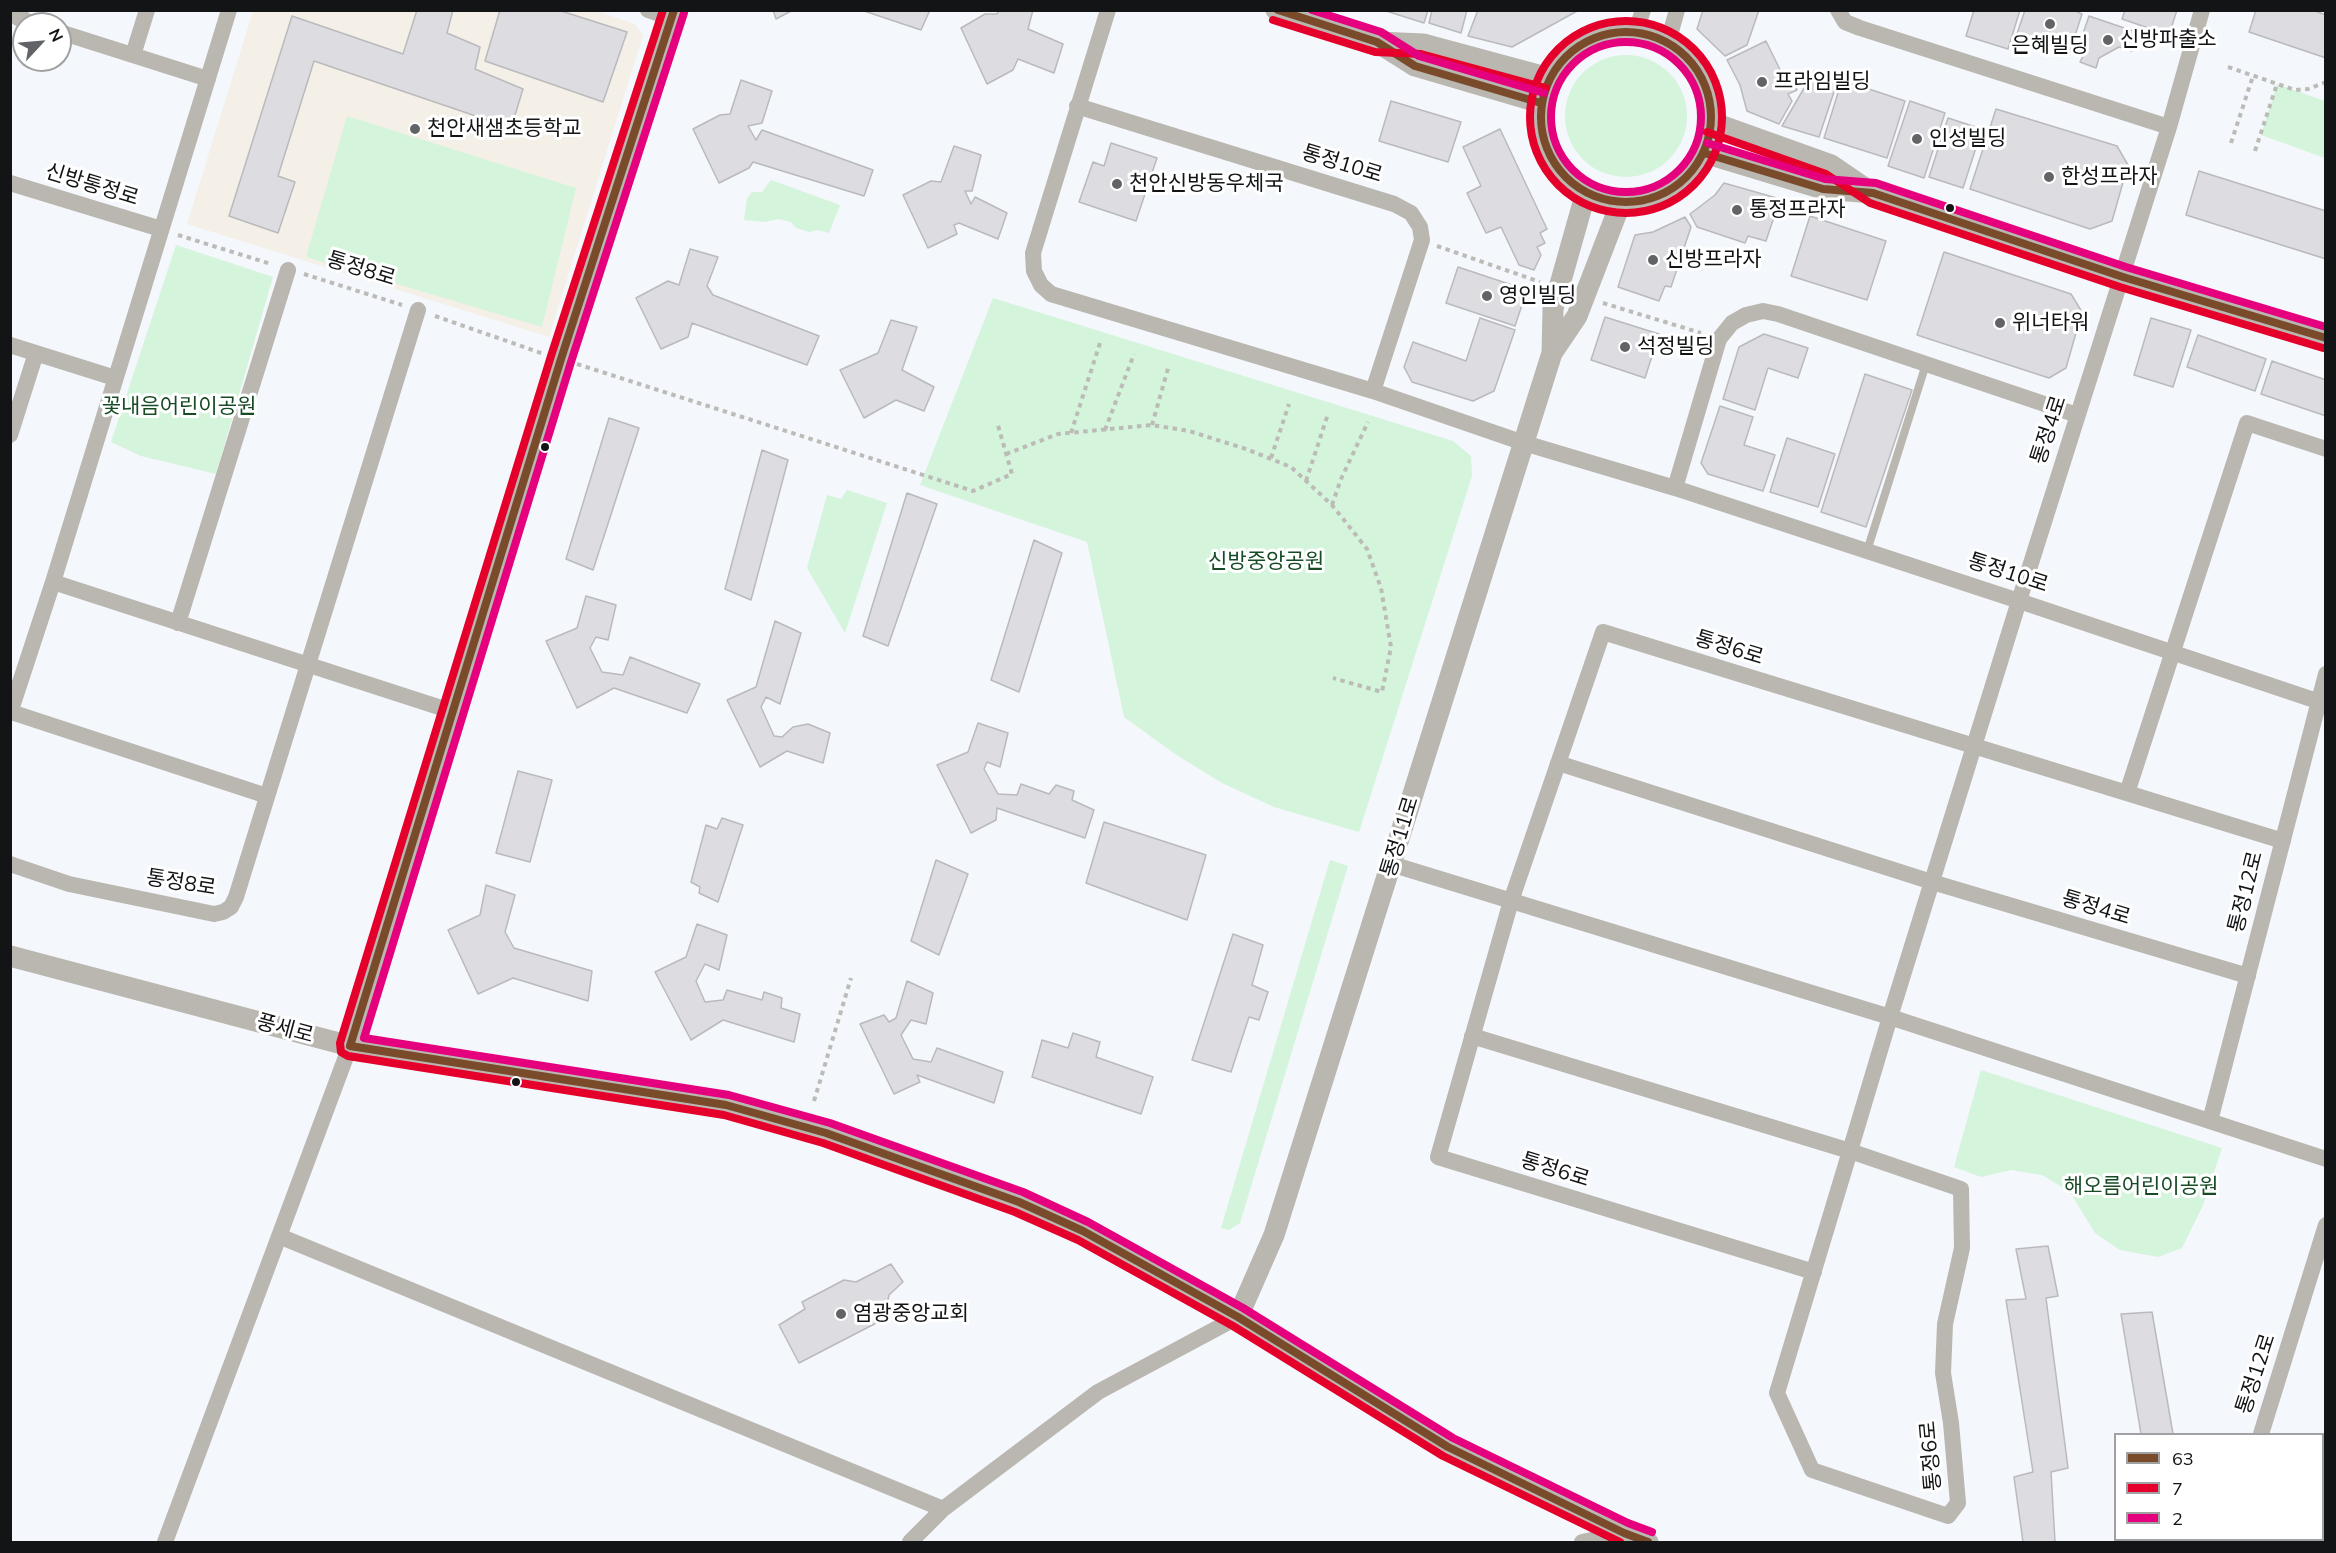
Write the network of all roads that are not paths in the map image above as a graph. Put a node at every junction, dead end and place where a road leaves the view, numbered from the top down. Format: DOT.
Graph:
graph roads {
  1 [pos="147,10"];
  2 [pos="229,10"];
  3 [pos="648,10"];
  4 [pos="1108,10"];
  5 [pos="1276,10"];
  6 [pos="1643,10"];
  7 [pos="1677,10"];
  8 [pos="1838,10"];
  9 [pos="2202,10"];
  10 [pos="672,14"];
  11 [pos="1636,31"];
  12 [pos="72,36"];
  13 [pos="1377,42"];
  14 [pos="1668,42"];
  15 [pos="133,55"];
  16 [pos="1549,78"];
  17 [pos="208,79"];
  18 [pos="1541,103"];
  19 [pos="1077,106"];
  20 [pos="1712,122"];
  21 [pos="2169,127"];
  22 [pos="1704,153"];
  23 [pos="10,183"];
  24 [pos="1586,192"];
  25 [pos="1873,193"];
  26 [pos="1621,202"];
  27 [pos="161,230"];
  28 [pos="288,270"];
  29 [pos="2123,277"];
  30 [pos="418,310"];
  31 [pos="2325,338"];
  32 [pos="10,345"];
  33 [pos="36,353"];
  34 [pos="1552,353"];
  35 [pos="1926,364"];
  36 [pos="116,378"];
  37 [pos="1373,391"];
  38 [pos="2077,416"];
  39 [pos="10,435"];
  40 [pos="1524,443"];
  41 [pos="2325,449"];
  42 [pos="1675,488"];
  43 [pos="1867,551"];
  44 [pos="53,582"];
  45 [pos="2019,600"];
  46 [pos="178,623"];
  47 [pos="2172,654"];
  48 [pos="309,665"];
  49 [pos="2325,674"];
  50 [pos="2321,703"];
  51 [pos="454,712"];
  52 [pos="11,713"];
  53 [pos="1975,747"];
  54 [pos="1558,763"];
  55 [pos="2127,793"];
  56 [pos="267,796"];
  57 [pos="2283,841"];
  58 [pos="10,864"];
  59 [pos="1391,864"];
  60 [pos="1932,882"];
  61 [pos="1511,901"];
  62 [pos="10,956"];
  63 [pos="2248,976"];
  64 [pos="1890,1017"];
  65 [pos="1472,1036"];
  66 [pos="350,1046"];
  67 [pos="2210,1121"];
  68 [pos="1851,1151"];
  69 [pos="2325,1158"];
  70 [pos="2325,1225"];
  71 [pos="279,1236"];
  72 [pos="1814,1272"];
  73 [pos="1238,1317"];
  74 [pos="2261,1433"];
  75 [pos="943,1509"];
  76 [pos="1624,1533"];
  77 [pos="165,1542"];
  78 [pos="910,1542"];
  79 [pos="1582,1542"];
  80 [pos="1648,1542"];
  1 -- 15 [label="street"];
  2 -- 17 [label="street"];
  3 -- 10 [label="street"];
  4 -- 19 [label="street, 통정10로"];
  5 -- 13 [label="street"];
  6 -- 11 [label="street"];
  7 -- 14 [label="street"];
  8 -- 21 [label="street"];
  9 -- 21 [label="street, 통정4로"];
  10 -- 51 [label="street"];
  11 -- 14 [label="street"];
  11 -- 16 [label="street"];
  12 -- 15 [label="street"];
  13 -- 16 [label="street"];
  13 -- 18 [label="street"];
  14 -- 20 [label="street"];
  15 -- 17 [label="street"];
  16 -- 18 [label="street"];
  17 -- 27 [label="street"];
  18 -- 24 [label="street"];
  19 -- 37 [label="street, 통정10로"];
  19 -- 37 [label="street, 통정10로"];
  20 -- 22 [label="street"];
  20 -- 25 [label="street"];
  21 -- 29 [label="street, 통정4로"];
  22 -- 25 [label="street"];
  22 -- 26 [label="street"];
  23 -- 27 [label="street, 신방통정로"];
  24 -- 26 [label="street"];
  24 -- 34 [label="street"];
  25 -- 29 [label="street"];
  26 -- 34 [label="street"];
  27 -- 36 [label="street"];
  28 -- 46 [label="street"];
  29 -- 31 [label="street"];
  29 -- 38 [label="street, 통정4로"];
  30 -- 48 [label="street, 통정8로"];
  32 -- 33 [label="street"];
  33 -- 36 [label="street"];
  33 -- 39 [label="street"];
  34 -- 40 [label="street, 통정11로"];
  35 -- 38 [label="street"];
  35 -- 42 [label="street"];
  35 -- 43 [label="lane"];
  36 -- 44 [label="street"];
  37 -- 40 [label="street, 통정10로"];
  38 -- 45 [label="street, 통정4로"];
  40 -- 42 [label="street, 통정10로"];
  40 -- 59 [label="street, 통정11로"];
  41 -- 47 [label="street"];
  42 -- 43 [label="street, 통정10로"];
  43 -- 45 [label="street, 통정10로"];
  44 -- 46 [label="street"];
  44 -- 52 [label="street"];
  45 -- 47 [label="street, 통정10로"];
  45 -- 53 [label="street, 통정4로"];
  46 -- 48 [label="street"];
  47 -- 50 [label="street, 통정10로"];
  47 -- 55 [label="street"];
  48 -- 51 [label="street"];
  48 -- 56 [label="street, 통정8로"];
  49 -- 50 [label="street, 통정12로"];
  50 -- 57 [label="street, 통정12로"];
  51 -- 66 [label="street"];
  52 -- 56 [label="street"];
  53 -- 54 [label="street, 통정6로"];
  53 -- 55 [label="street"];
  53 -- 60 [label="street, 통정4로"];
  54 -- 60 [label="street"];
  54 -- 61 [label="street, 통정6로"];
  55 -- 57 [label="street"];
  56 -- 58 [label="street, 통정8로"];
  57 -- 63 [label="street, 통정12로"];
  59 -- 61 [label="street"];
  59 -- 73 [label="street, 통정11로"];
  60 -- 63 [label="street, 통정4로"];
  60 -- 64 [label="street, 통정4로"];
  61 -- 64 [label="street"];
  61 -- 65 [label="street, 통정6로"];
  62 -- 66 [label="street, 풍세로"];
  63 -- 67 [label="street, 통정12로"];
  64 -- 67 [label="street"];
  64 -- 68 [label="street, 통정6로"];
  65 -- 68 [label="street, 통정6로"];
  65 -- 72 [label="street, 통정6로"];
  66 -- 71 [label="street"];
  66 -- 73 [label="street, 풍세로"];
  67 -- 69 [label="street"];
  68 -- 72 [label="street, 통정6로"];
  68 -- 72 [label="street, 통정6로"];
  70 -- 74 [label="street, 통정12로"];
  71 -- 75 [label="street"];
  71 -- 77 [label="street"];
  73 -- 75 [label="street"];
  73 -- 76 [label="street, 풍세로"];
  75 -- 78 [label="street"];
  76 -- 79 [label="street"];
  76 -- 80 [label="street, 풍세로"];
}
